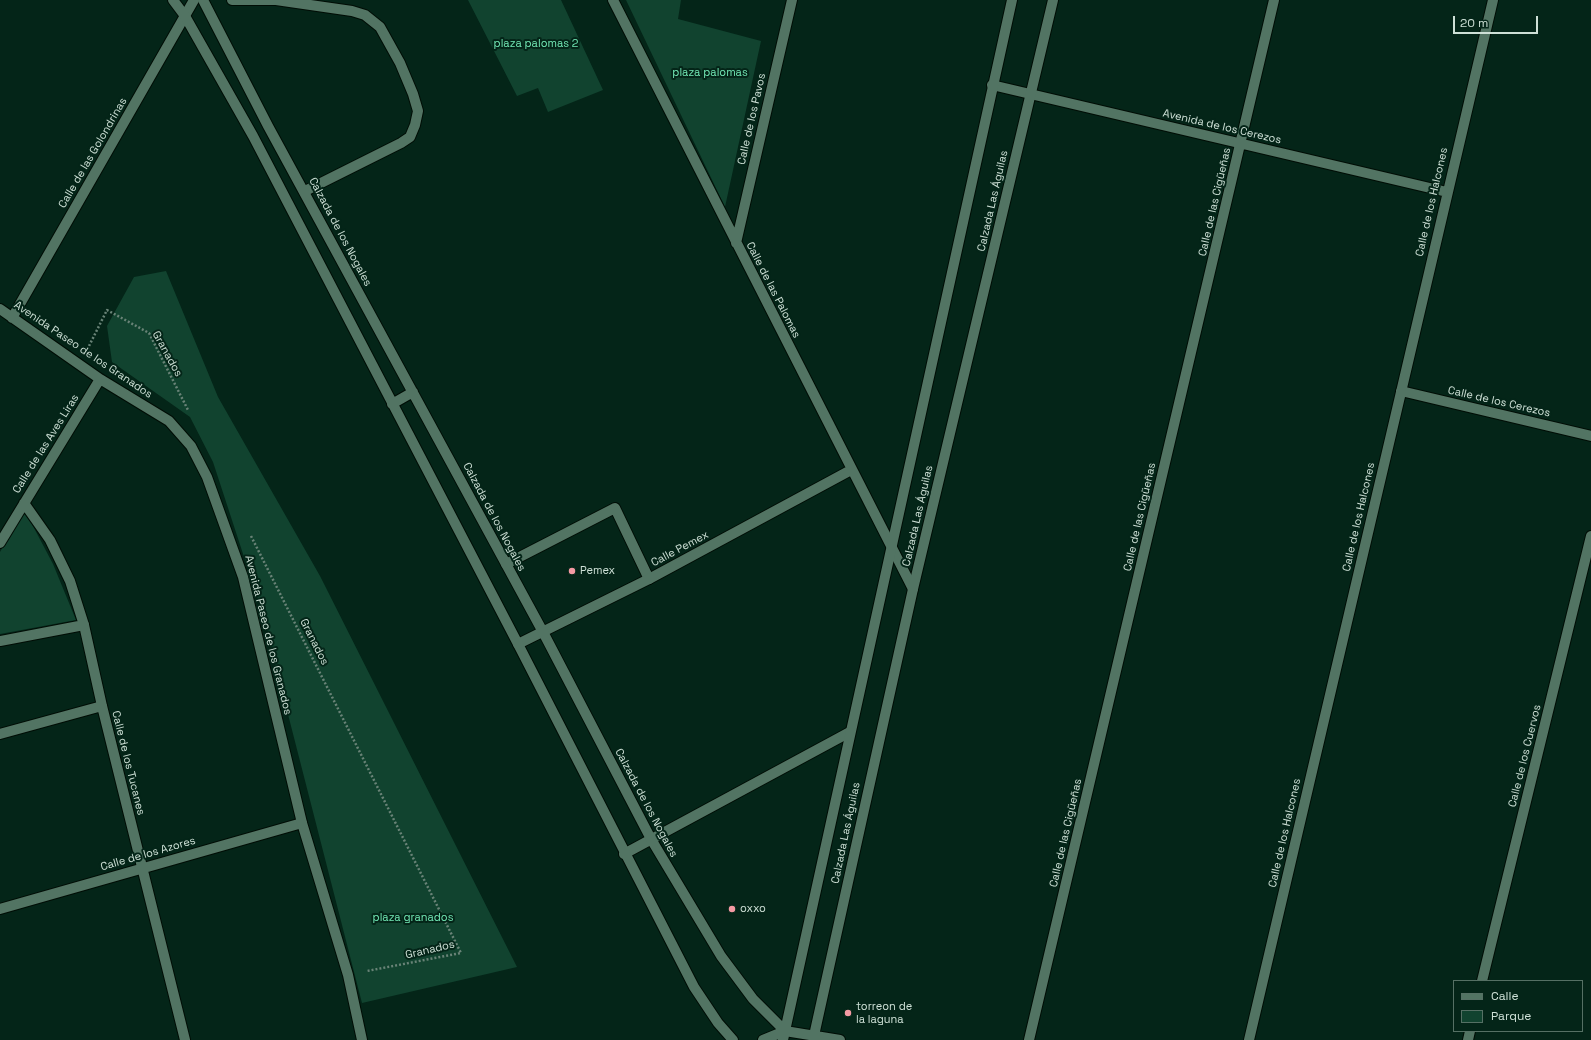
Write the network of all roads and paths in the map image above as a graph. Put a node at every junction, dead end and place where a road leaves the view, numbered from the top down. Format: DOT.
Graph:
graph roads {
  1 [pos="173,0"];
  2 [pos="194,0"];
  3 [pos="203,0"];
  4 [pos="232,0"];
  5 [pos="613,0"];
  6 [pos="792,0"];
  7 [pos="1012,0"];
  8 [pos="1053,0"];
  9 [pos="1274,0"];
  10 [pos="1493,0"];
  11 [pos="185,16"];
  12 [pos="992,85"];
  13 [pos="1031,95"];
  14 [pos="268,126"];
  15 [pos="253,136"];
  16 [pos="1241,144"];
  17 [pos="304,191"];
  18 [pos="1447,192"];
  19 [pos="736,243"];
  20 [pos="0,309"];
  21 [pos="12,318"];
  22 [pos="80,365"];
  23 [pos="100,379"];
  24 [pos="1401,391"];
  25 [pos="413,392"];
  26 [pos="392,404"];
  27 [pos="188,412"];
  28 [pos="1591,436"];
  29 [pos="851,470"];
  30 [pos="24,503"];
  31 [pos="250,533"];
  32 [pos="1591,536"];
  33 [pos="0,543"];
  34 [pos="892,548"];
  35 [pos="506,564"];
  36 [pos="649,579"];
  37 [pos="913,590"];
  38 [pos="84,625"];
  39 [pos="543,632"];
  40 [pos="0,641"];
  41 [pos="518,644"];
  42 [pos="102,706"];
  43 [pos="850,732"];
  44 [pos="0,734"];
  45 [pos="302,823"];
  46 [pos="651,839"];
  47 [pos="624,854"];
  48 [pos="142,868"];
  49 [pos="0,909"];
  50 [pos="348,975"];
  51 [pos="1482,980"];
  52 [pos="784,1035"];
  53 [pos="814,1037"];
  54 [pos="185,1040"];
  55 [pos="362,1040"];
  56 [pos="733,1040"];
  57 [pos="762,1040"];
  58 [pos="840,1040"];
  59 [pos="1029,1040"];
  60 [pos="1249,1040"];
  1 -- 11 [label="street"];
  2 -- 11 [label="street, Calle de las Golondrinas"];
  3 -- 14 [label="street, Calzada de los Nogales"];
  4 -- 17 [label="street"];
  5 -- 19 [label="street, Calle de las Palomas"];
  6 -- 19 [label="street, Calle de los Pavos"];
  7 -- 12 [label="street, Calzada Las Águilas"];
  8 -- 13 [label="street, Calzada Las Águilas"];
  9 -- 16 [label="street, Calle de las Cigüeñas"];
  10 -- 18 [label="street, Calle de los Halcones"];
  11 -- 15 [label="street"];
  11 -- 21 [label="street, Calle de las Golondrinas"];
  12 -- 13 [label="street, Avenida de los Cerezos"];
  12 -- 34 [label="street, Calzada Las Águilas"];
  13 -- 16 [label="street, Avenida de los Cerezos"];
  13 -- 37 [label="street, Calzada Las Águilas"];
  14 -- 15 [label="street"];
  14 -- 17 [label="street, Calzada de los Nogales"];
  15 -- 26 [label="street"];
  16 -- 18 [label="street, Avenida de los Cerezos"];
  16 -- 59 [label="street, Calle de las Cigüeñas"];
  17 -- 25 [label="street, Calzada de los Nogales"];
  18 -- 24 [label="street, Calle de los Halcones"];
  19 -- 29 [label="street, Calle de las Palomas"];
  20 -- 21 [label="street, Avenida Paseo de los Granados"];
  21 -- 22 [label="street, Avenida Paseo de los Granados"];
  22 -- 23 [label="street, Avenida Paseo de los Granados"];
  22 -- 27 [label="path, Granados"];
  23 -- 30 [label="street, Calle de las Aves Liras"];
  23 -- 45 [label="street, Avenida Paseo de los Granados"];
  24 -- 28 [label="street, Calle de los Cerezos"];
  24 -- 60 [label="street, Calle de los Halcones"];
  25 -- 26 [label="street"];
  25 -- 35 [label="street, Calzada de los Nogales"];
  26 -- 41 [label="street"];
  29 -- 34 [label="street, Calle de las Palomas"];
  29 -- 36 [label="street, Calle Pemex"];
  30 -- 33 [label="street, Calle de las Aves Liras"];
  30 -- 38 [label="street, Calle de los Tucanes"];
  31 -- 50 [label="path, Granados"];
  32 -- 51 [label="street, Calle de los Cuervos"];
  34 -- 37 [label="street, Calle de las Palomas"];
  34 -- 43 [label="street, Calzada Las Águilas"];
  35 -- 36 [label="street"];
  35 -- 39 [label="street, Calzada de los Nogales"];
  36 -- 39 [label="street, Calle Pemex"];
  37 -- 53 [label="street, Calzada Las Águilas"];
  38 -- 40 [label="street"];
  38 -- 42 [label="street, Calle de los Tucanes"];
  39 -- 41 [label="street, Calle Pemex"];
  39 -- 46 [label="street, Calzada de los Nogales"];
  41 -- 47 [label="street"];
  42 -- 44 [label="street"];
  42 -- 48 [label="street, Calle de los Tucanes"];
  43 -- 46 [label="street"];
  43 -- 52 [label="street, Calzada Las Águilas"];
  45 -- 48 [label="street, Calle de los Azores"];
  45 -- 50 [label="street, Avenida Paseo de los Granados"];
  46 -- 47 [label="street"];
  46 -- 52 [label="street, Calzada de los Nogales"];
  47 -- 56 [label="street"];
  48 -- 49 [label="street, Calle de los Azores"];
  48 -- 54 [label="street, Calle de los Tucanes"];
  50 -- 55 [label="street, Avenida Paseo de los Granados"];
  52 -- 53 [label="street"];
  52 -- 57 [label="street"];
  53 -- 58 [label="street"];
}
